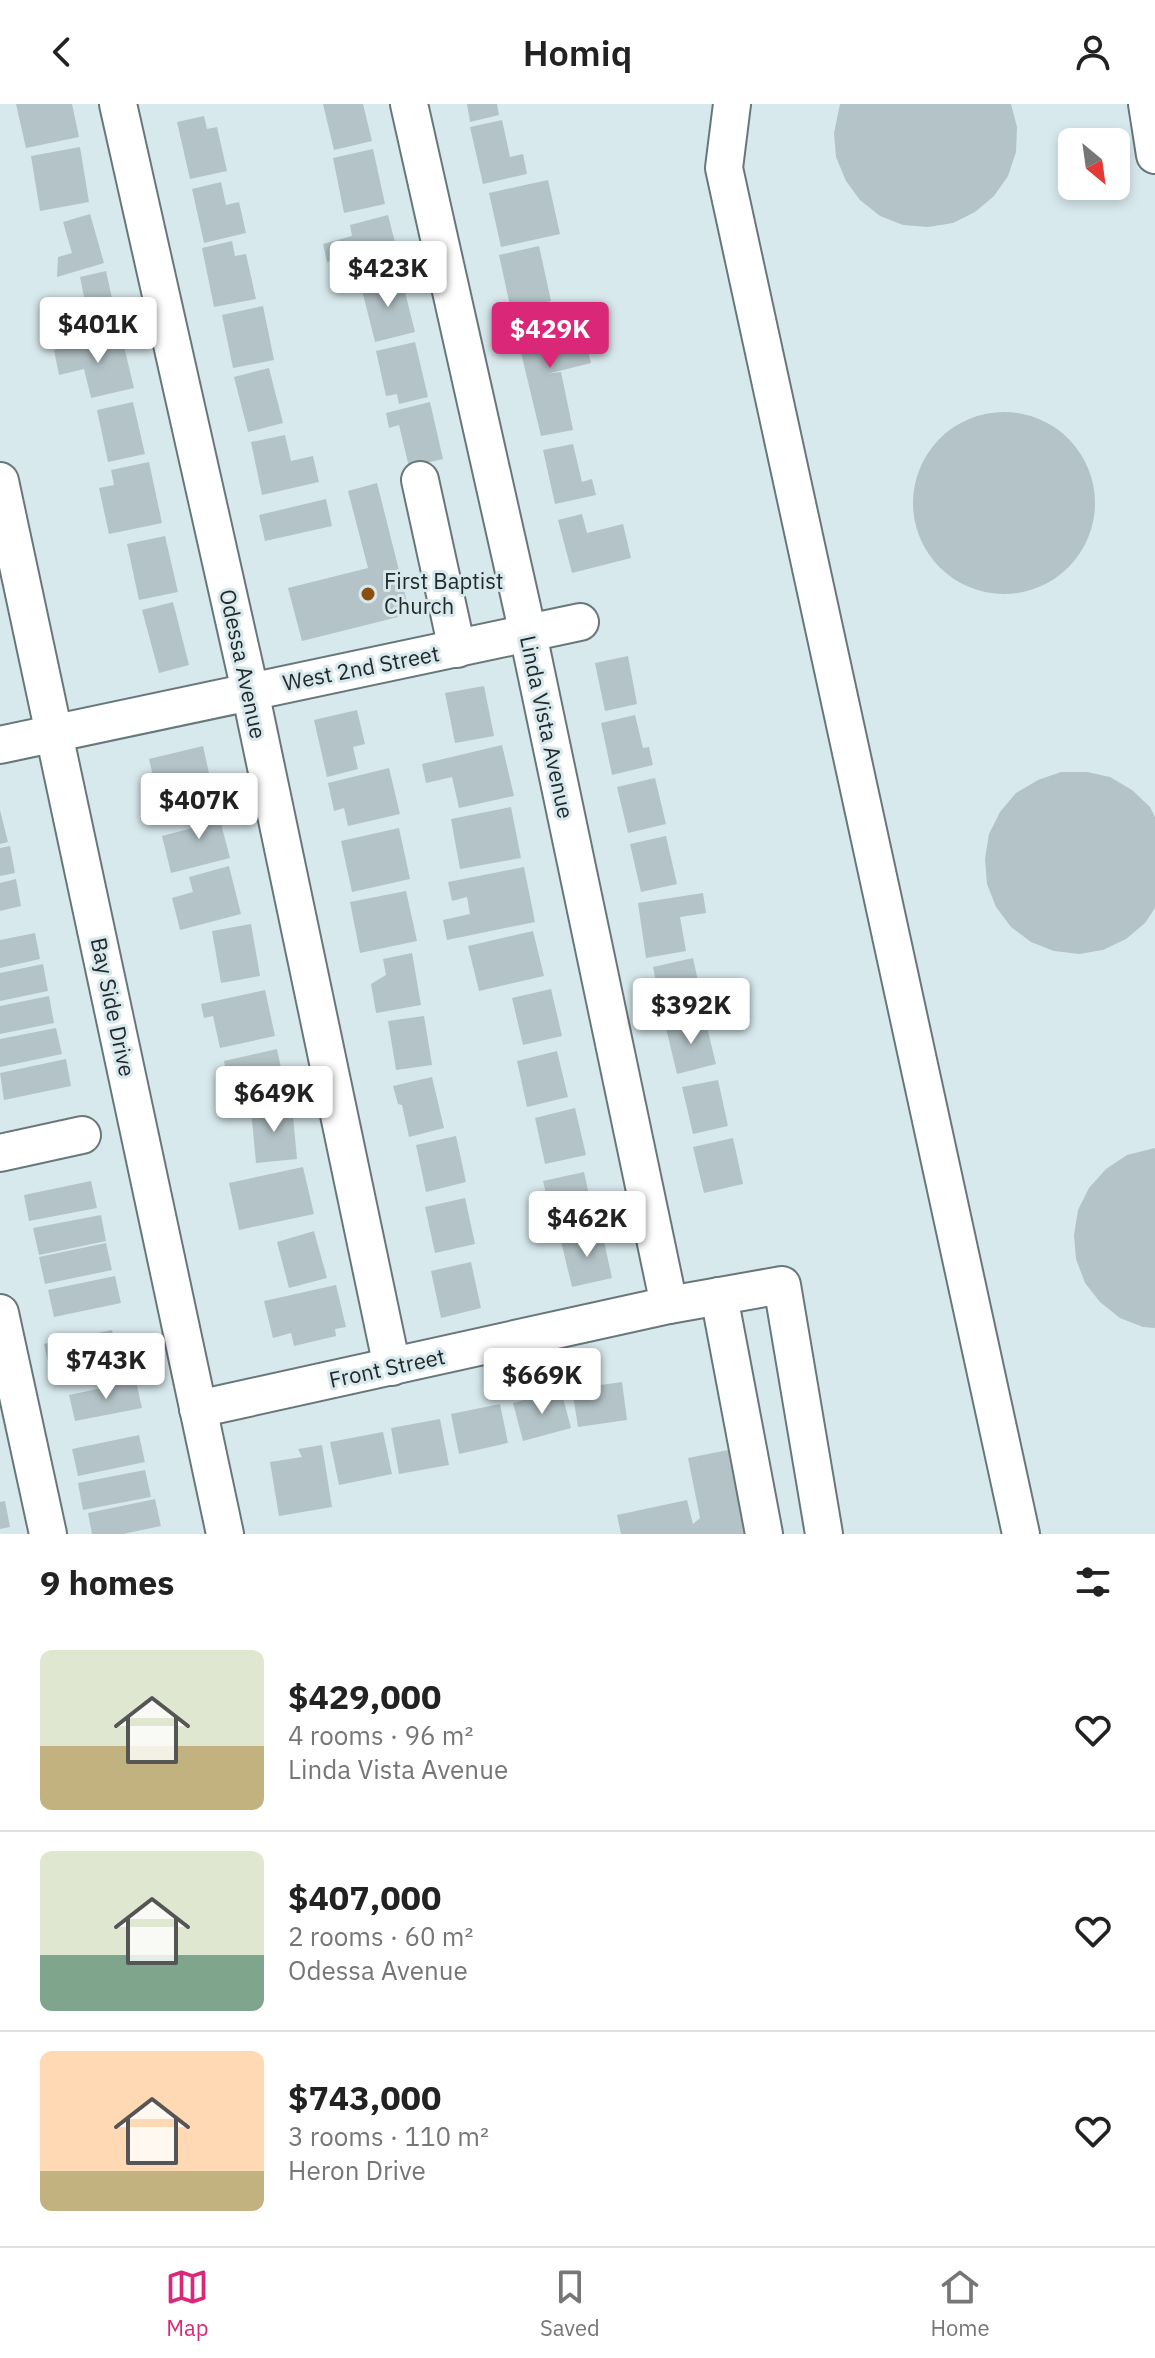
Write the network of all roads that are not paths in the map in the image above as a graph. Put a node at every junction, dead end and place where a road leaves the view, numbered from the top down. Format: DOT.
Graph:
graph roads {
  1 [pos="118,104"];
  2 [pos="409,104"];
  3 [pos="732,104"];
  4 [pos="1147,104"];
  5 [pos="1155,155"];
  6 [pos="420,480"];
  7 [pos="0,481"];
  8 [pos="580,622"];
  9 [pos="528,634"];
  10 [pos="457,649"];
  11 [pos="250,691"];
  12 [pos="55,733"];
  13 [pos="0,745"];
  14 [pos="82,1135"];
  15 [pos="0,1153"];
  16 [pos="719,1296"];
  17 [pos="669,1305"];
  18 [pos="0,1313"];
  19 [pos="392,1367"];
  20 [pos="198,1409"];
  21 [pos="48,1534"];
  22 [pos="225,1534"];
  23 [pos="764,1534"];
  24 [pos="824,1534"];
  25 [pos="1021,1534"];
  1 -- 11 [label="street, Odessa Avenue"];
  2 -- 9 [label="street, Linda Vista Avenue"];
  3 -- 25 [label="street"];
  4 -- 5 [label="street"];
  6 -- 10 [label="street"];
  7 -- 12 [label="street, Bay Side Drive"];
  8 -- 9 [label="street, West 2nd Street"];
  9 -- 10 [label="street, West 2nd Street"];
  9 -- 17 [label="street, Linda Vista Avenue"];
  10 -- 11 [label="street, West 2nd Street"];
  11 -- 12 [label="street, West 2nd Street"];
  11 -- 19 [label="street, Odessa Avenue"];
  12 -- 13 [label="street, West 2nd Street"];
  12 -- 20 [label="street, Bay Side Drive"];
  14 -- 15 [label="street"];
  16 -- 17 [label="street, Front Street"];
  16 -- 23 [label="street"];
  16 -- 24 [label="street, Front Street"];
  17 -- 19 [label="street, Front Street"];
  18 -- 21 [label="street"];
  19 -- 20 [label="street, Front Street"];
  20 -- 22 [label="street, Bay Side Drive"];
}
